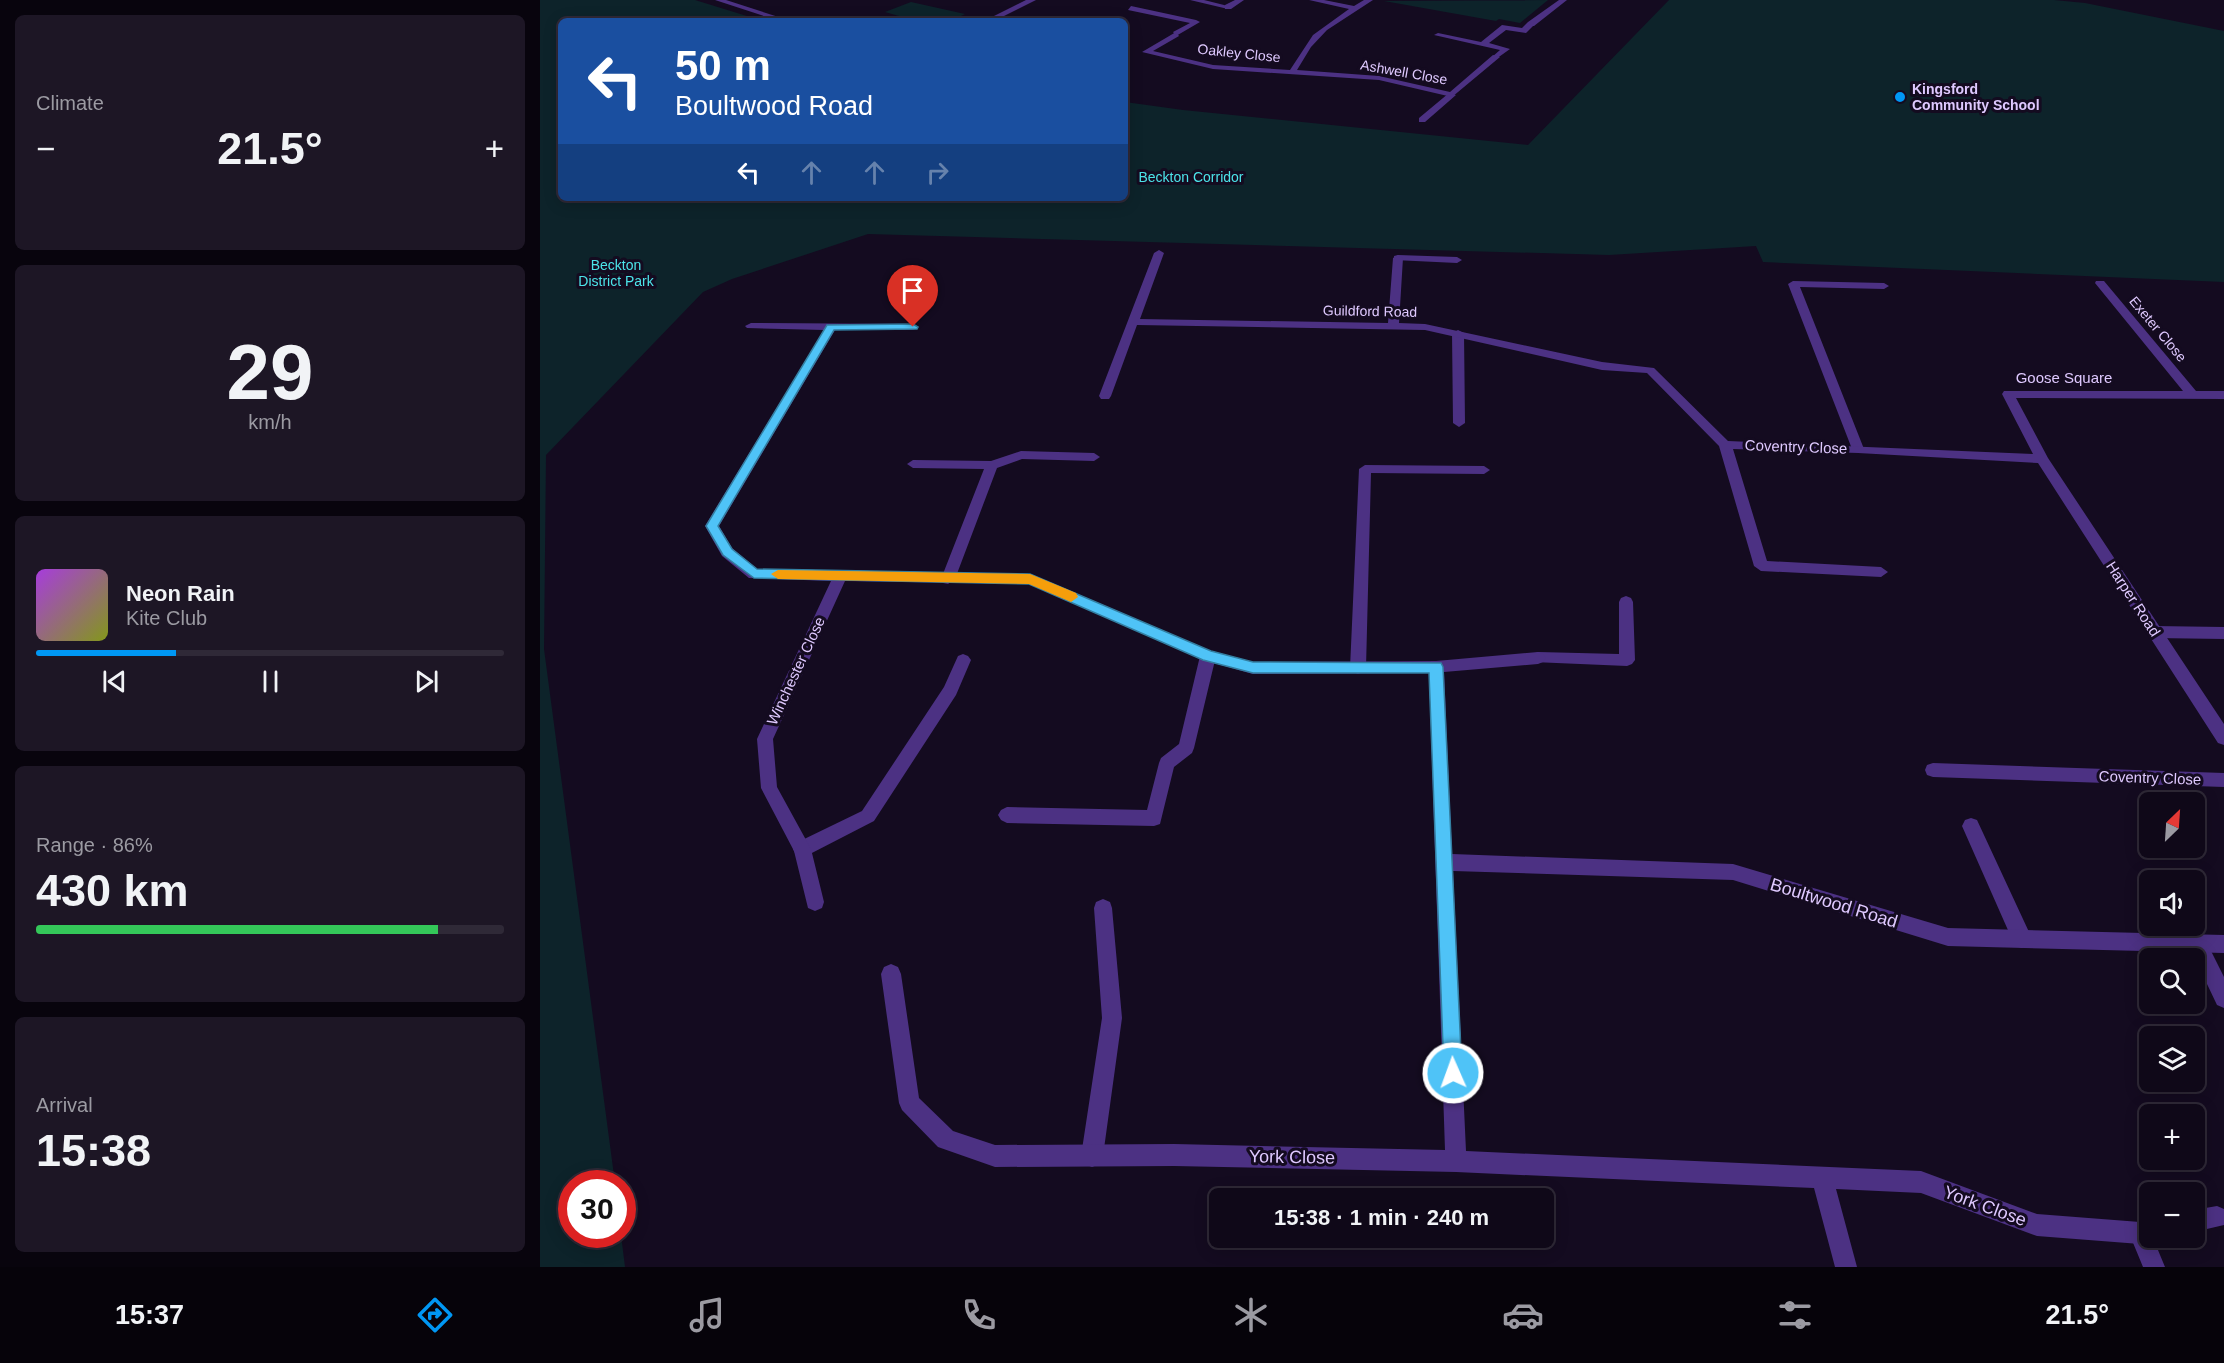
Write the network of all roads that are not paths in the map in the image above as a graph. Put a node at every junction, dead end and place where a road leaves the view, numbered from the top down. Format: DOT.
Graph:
graph roads {
  1 [pos="719,0"];
  2 [pos="1032,0"];
  3 [pos="1194,0"];
  4 [pos="1240,0"];
  5 [pos="1313,0"];
  6 [pos="1369,0"];
  7 [pos="1563,0"];
  8 [pos="1131,8"];
  9 [pos="1355,8"];
  10 [pos="777,18"];
  11 [pos="994,18"];
  12 [pos="1438,35"];
  13 [pos="1483,44"];
  14 [pos="1293,72"];
  15 [pos="1452,94"];
  16 [pos="1422,120"];
  17 [pos="1159,253"];
  18 [pos="1457,260"];
  19 [pos="2100,283"];
  20 [pos="1884,286"];
  21 [pos="1134,322"];
  22 [pos="751,326"];
  23 [pos="1393,326"];
  24 [pos="831,327"];
  25 [pos="913,327"];
  26 [pos="1458,333"];
  27 [pos="2193,395"];
  28 [pos="2224,395"];
  29 [pos="1105,396"];
  30 [pos="1459,423"];
  31 [pos="1725,445"];
  32 [pos="1858,449"];
  33 [pos="1094,457"];
  34 [pos="2042,459"];
  35 [pos="913,464"];
  36 [pos="992,465"];
  37 [pos="1484,470"];
  38 [pos="1881,572"];
  39 [pos="840,576"];
  40 [pos="948,579"];
  41 [pos="1626,602"];
  42 [pos="2154,632"];
  43 [pos="2224,633"];
  44 [pos="1208,656"];
  45 [pos="963,660"];
  46 [pos="1436,667"];
  47 [pos="1358,668"];
  48 [pos="2224,738"];
  49 [pos="1933,770"];
  50 [pos="2224,780"];
  51 [pos="1007,815"];
  52 [pos="1971,826"];
  53 [pos="802,849"];
  54 [pos="1444,862"];
  55 [pos="815,902"];
  56 [pos="1104,908"];
  57 [pos="2022,939"];
  58 [pos="2197,944"];
  59 [pos="2224,944"];
  60 [pos="891,974"];
  61 [pos="2224,998"];
  62 [pos="1092,1156"];
  63 [pos="1456,1161"];
  64 [pos="1822,1177"];
  65 [pos="2220,1217"];
  66 [pos="2205,1219"];
  67 [pos="2139,1232"];
  68 [pos="2149,1248"];
  69 [pos="1846,1267"];
  70 [pos="2154,1267"];
  1 -- 10 [label="street"];
  2 -- 11 [label="street"];
  3 -- 4 [label="street"];
  5 -- 9 [label="street"];
  6 -- 9 [label="street"];
  7 -- 13 [label="street"];
  8 -- 14 [label="street, Oakley Close"];
  9 -- 14 [label="street"];
  12 -- 13 [label="street"];
  13 -- 15 [label="street, Ashwell Close"];
  14 -- 15 [label="street, Ashwell Close"];
  15 -- 16 [label="street"];
  17 -- 21 [label="street"];
  18 -- 23 [label="street"];
  19 -- 27 [label="street, Exeter Close"];
  20 -- 32 [label="street"];
  21 -- 23 [label="street, Guildford Road"];
  21 -- 29 [label="street"];
  22 -- 24 [label="street"];
  23 -- 26 [label="street, Guildford Road"];
  24 -- 25 [label="street"];
  24 -- 39 [label="street"];
  26 -- 30 [label="street"];
  26 -- 31 [label="street, Guildford Road"];
  27 -- 28 [label="street"];
  27 -- 34 [label="street, Goose Square"];
  31 -- 32 [label="street, Coventry Close"];
  31 -- 38 [label="street, Coventry Close"];
  32 -- 34 [label="street, Coventry Close"];
  33 -- 36 [label="street"];
  34 -- 42 [label="street, Harper Road"];
  35 -- 36 [label="street"];
  36 -- 40 [label="street"];
  37 -- 47 [label="street"];
  39 -- 40 [label="street"];
  39 -- 53 [label="street, Winchester Close"];
  40 -- 44 [label="street"];
  41 -- 46 [label="street"];
  42 -- 43 [label="street"];
  42 -- 48 [label="street, Harper Road"];
  44 -- 47 [label="street"];
  44 -- 51 [label="street"];
  45 -- 53 [label="street"];
  46 -- 47 [label="street"];
  46 -- 54 [label="street"];
  49 -- 50 [label="street, Coventry Close"];
  52 -- 57 [label="street"];
  53 -- 55 [label="street, Winchester Close"];
  54 -- 57 [label="street, Boultwood Road"];
  54 -- 63 [label="street"];
  56 -- 62 [label="street"];
  57 -- 58 [label="street, Boultwood Road"];
  58 -- 59 [label="street, Boultwood Road"];
  58 -- 61 [label="street"];
  60 -- 62 [label="street, York Close"];
  62 -- 63 [label="street, York Close"];
  63 -- 64 [label="street, York Close"];
  64 -- 67 [label="street, York Close"];
  64 -- 69 [label="street"];
  65 -- 66 [label="street"];
  68 -- 70 [label="street"];
}
